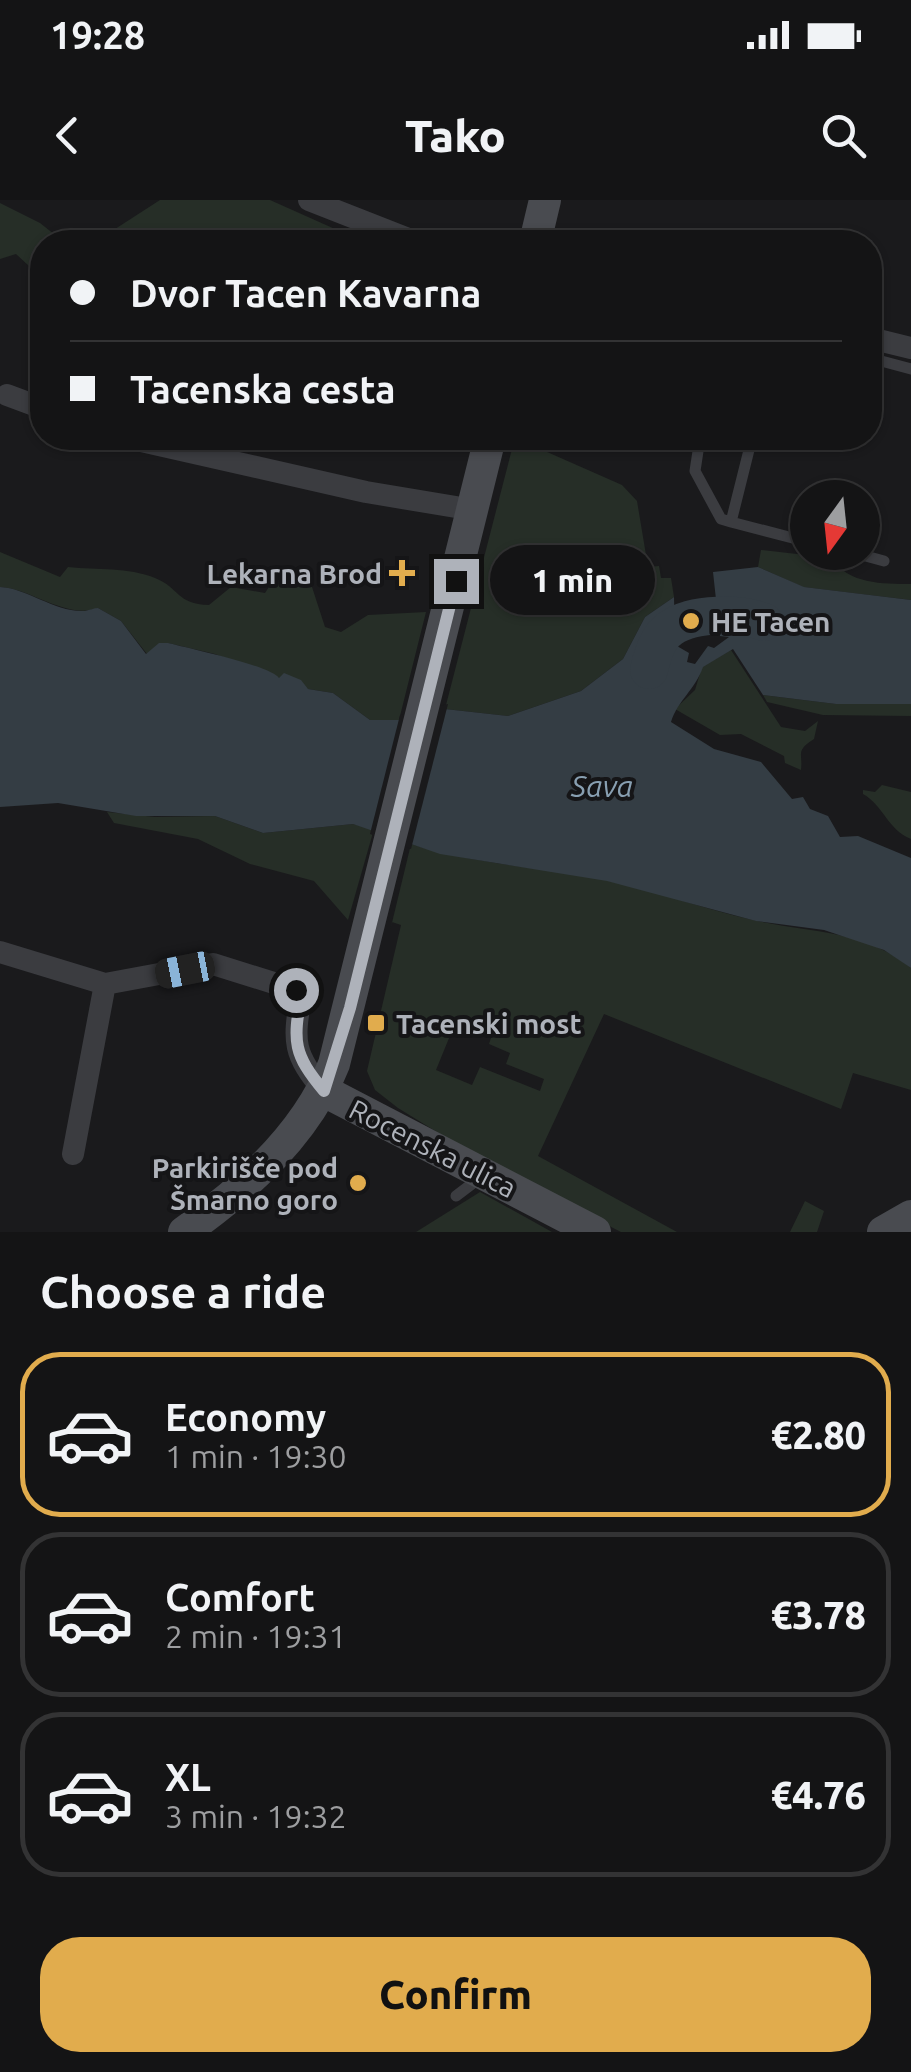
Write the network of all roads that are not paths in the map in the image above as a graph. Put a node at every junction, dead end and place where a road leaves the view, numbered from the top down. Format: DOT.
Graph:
graph roads {
  1 [pos="309,200"];
  2 [pos="546,200"];
  3 [pos="385,230"];
  4 [pos="538,230"];
  5 [pos="882,341"];
  6 [pos="911,348"];
  7 [pos="882,361"];
  8 [pos="911,369"];
  9 [pos="7,395"];
  10 [pos="30,404"];
  11 [pos="181,450"];
  12 [pos="487,450"];
  13 [pos="698,450"];
  14 [pos="749,450"];
  15 [pos="474,510"];
  16 [pos="731,522"];
  17 [pos="790,537"];
  18 [pos="880,560"];
  19 [pos="884,561"];
  20 [pos="0,952"];
  21 [pos="105,984"];
  22 [pos="324,1091"];
  23 [pos="73,1154"];
  24 [pos="485,1175"];
  25 [pos="456,1196"];
  26 [pos="911,1216"];
  27 [pos="184,1232"];
  28 [pos="595,1232"];
  29 [pos="883,1232"];
  1 -- 3 [label="street"];
  2 -- 4 [label="main road"];
  5 -- 6 [label="street"];
  7 -- 8 [label="lane"];
  9 -- 10 [label="street"];
  11 -- 15 [label="street"];
  12 -- 15 [label="main road"];
  13 -- 16 [label="lane"];
  14 -- 16 [label="lane"];
  15 -- 22 [label="main road"];
  16 -- 17 [label="lane"];
  18 -- 19 [label="lane"];
  20 -- 21 [label="street"];
  21 -- 22 [label="street"];
  21 -- 23 [label="street"];
  22 -- 24 [label="main road, Rocenska ulica"];
  22 -- 27 [label="main road"];
  24 -- 25 [label="lane"];
  24 -- 28 [label="main road, Rocenska ulica"];
  26 -- 29 [label="main road"];
}
